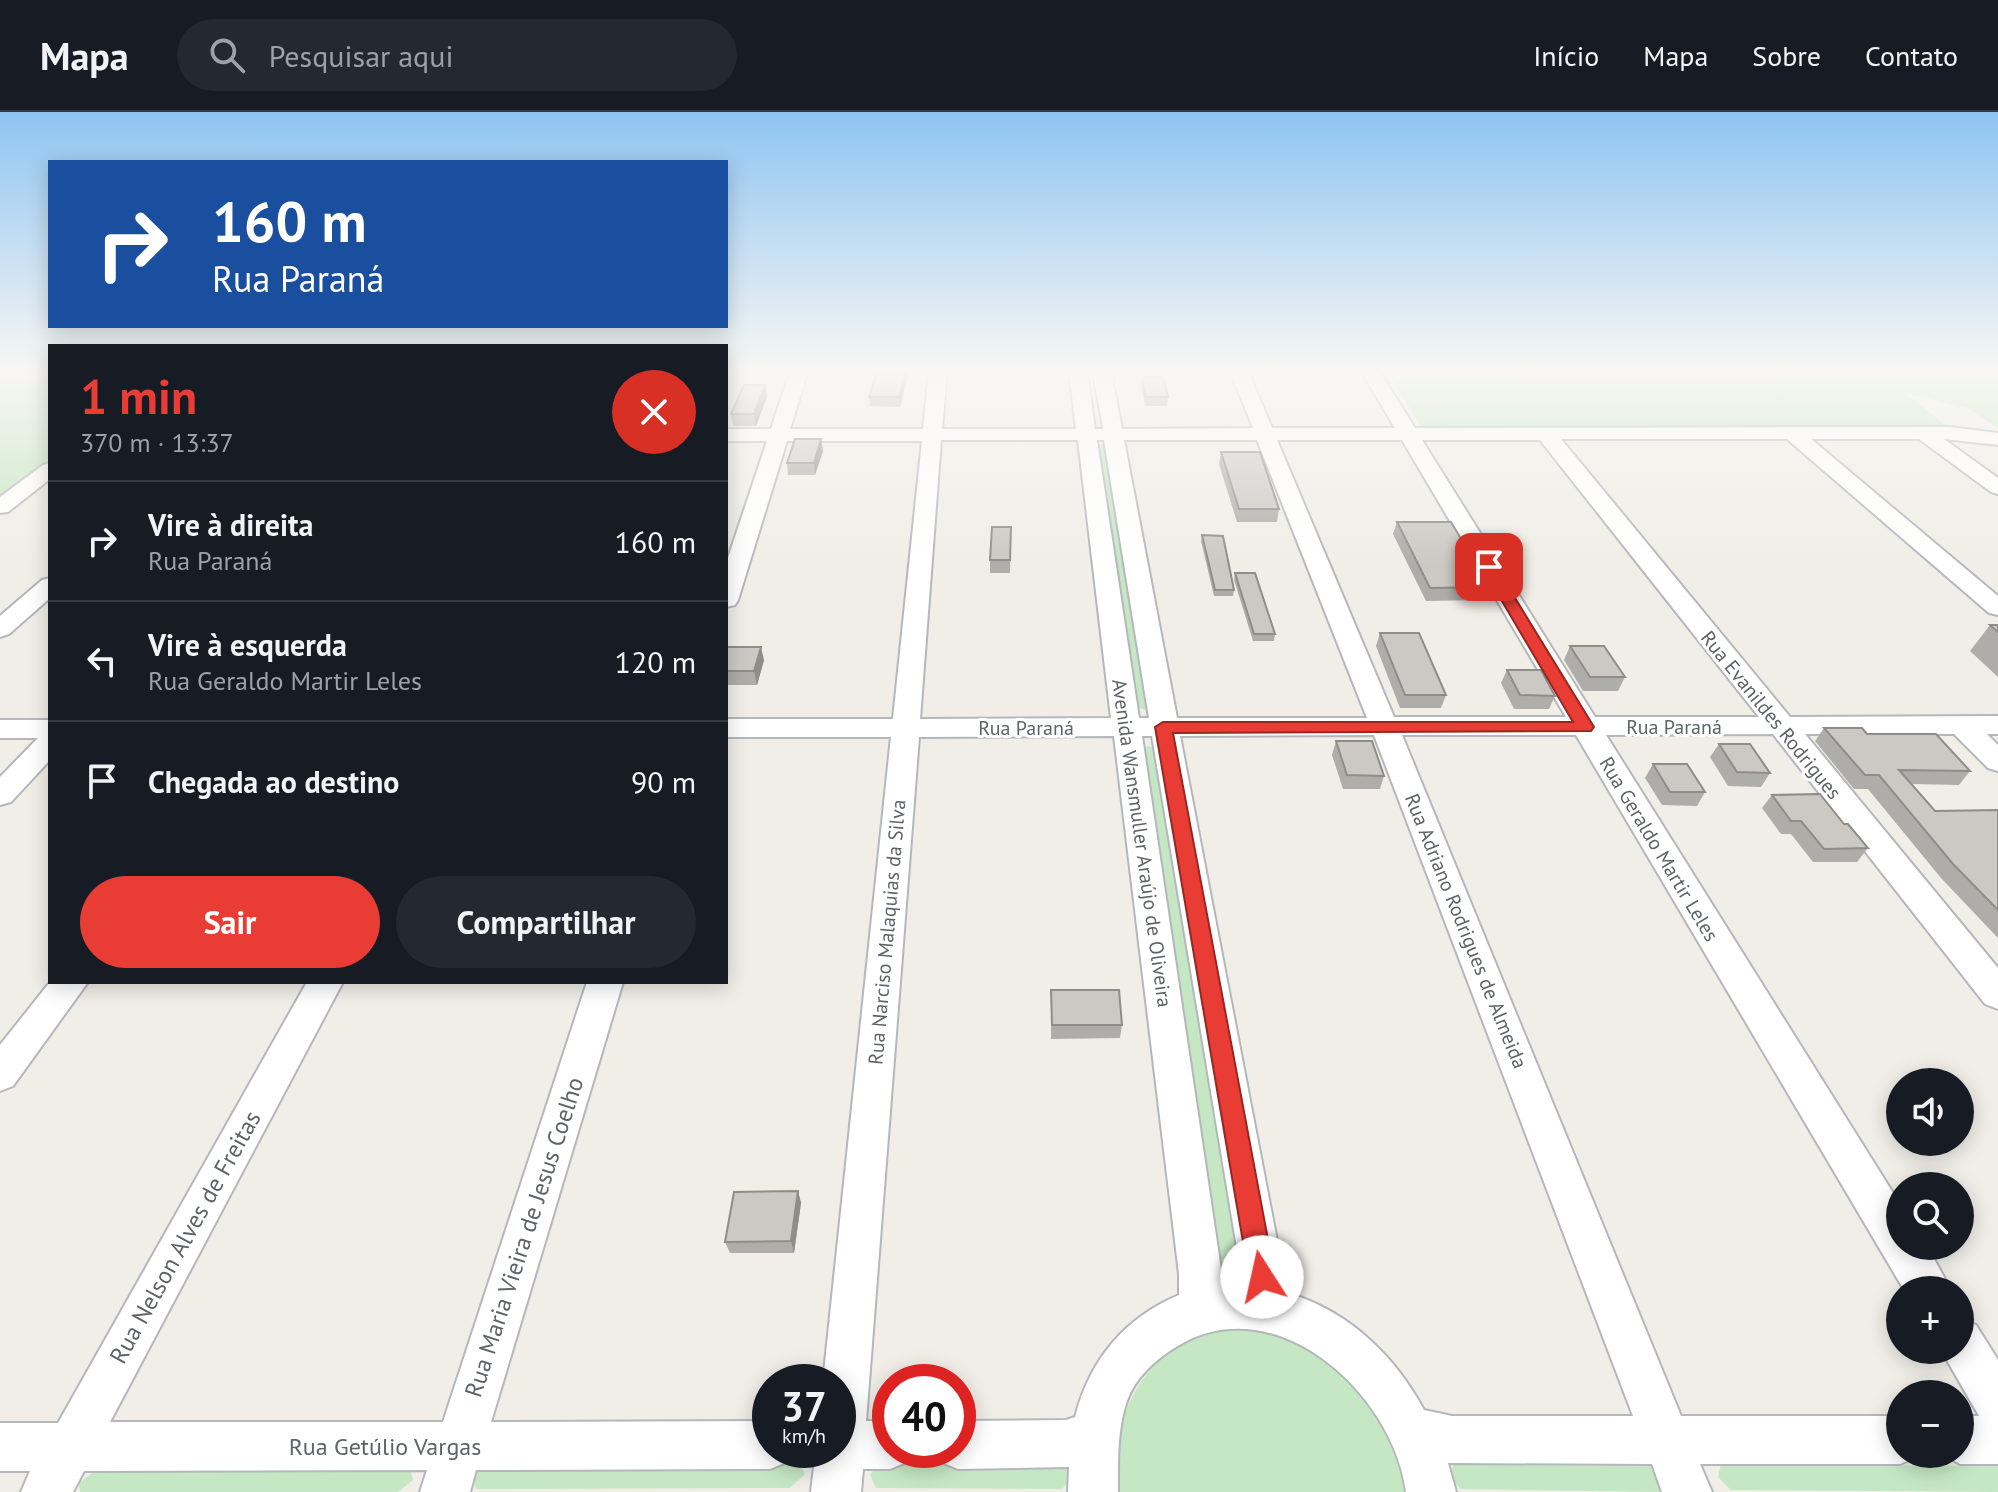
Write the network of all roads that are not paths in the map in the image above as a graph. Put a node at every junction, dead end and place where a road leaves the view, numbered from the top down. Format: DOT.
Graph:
graph roads {
  1 [pos="779,435"];
  2 [pos="933,435"];
  3 [pos="1100,435"];
  4 [pos="1265,435"];
  5 [pos="1409,435"];
  6 [pos="1547,435"];
  7 [pos="1795,435"];
  8 [pos="1927,435"];
  9 [pos="1952,435"];
  10 [pos="1969,435"];
  11 [pos="1998,439"];
  12 [pos="1998,469"];
  13 [pos="48,471"];
  14 [pos="1998,488"];
  15 [pos="0,507"];
  16 [pos="48,587"];
  17 [pos="728,594"];
  18 [pos="1998,608"];
  19 [pos="0,629"];
  20 [pos="1998,725"];
  21 [pos="1962,726"];
  22 [pos="1126,727"];
  23 [pos="1163,727"];
  24 [pos="1585,727"];
  25 [pos="1781,727"];
  26 [pos="728,728"];
  27 [pos="905,728"];
  28 [pos="1385,728"];
  29 [pos="0,729"];
  30 [pos="48,729"];
  31 [pos="48,745"];
  32 [pos="1998,761"];
  33 [pos="0,795"];
  34 [pos="68,984"];
  35 [pos="324,984"];
  36 [pos="604,984"];
  37 [pos="1998,994"];
  38 [pos="0,1074"];
  39 [pos="1886,1219"];
  40 [pos="1278,1309"];
  41 [pos="1193,1314"];
  42 [pos="846,1364"];
  43 [pos="1974,1364"];
  44 [pos="1998,1403"];
  45 [pos="1410,1431"];
  46 [pos="1096,1434"];
  47 [pos="1667,1440"];
  48 [pos="1886,1440"];
  49 [pos="1974,1440"];
  50 [pos="1998,1440"];
  51 [pos="752,1445"];
  52 [pos="976,1445"];
  53 [pos="457,1446"];
  54 [pos="0,1447"];
  55 [pos="71,1447"];
  56 [pos="838,1468"];
  57 [pos="46,1492"];
  58 [pos="445,1492"];
  59 [pos="836,1492"];
  60 [pos="1093,1492"];
  61 [pos="1431,1492"];
  62 [pos="1687,1492"];
  1 -- 17 [label="street"];
  2 -- 27 [label="street, Rua Narciso Malaquias da Silva"];
  3 -- 22 [label="street, Avenida Wansmuller Araújo de Oliveira"];
  3 -- 23 [label="street, Avenida Wansmuller Araújo de Oliveira"];
  4 -- 28 [label="street, Rua Adriano Rodrigues de Almeida"];
  5 -- 24 [label="street, Rua Geraldo Martir Leles"];
  6 -- 25 [label="street, Rua Evanildes Rodrigues"];
  7 -- 18 [label="street"];
  8 -- 14 [label="street"];
  9 -- 12 [label="street"];
  10 -- 11 [label="street"];
  13 -- 15 [label="street"];
  16 -- 19 [label="street"];
  20 -- 21 [label="street, Rua Paraná"];
  21 -- 25 [label="street, Rua Paraná"];
  21 -- 32 [label="street"];
  22 -- 23 [label="street, Rua Paraná"];
  22 -- 27 [label="street, Rua Paraná"];
  22 -- 41 [label="street, Avenida Wansmuller Araújo de Oliveira"];
  23 -- 28 [label="street, Rua Paraná"];
  23 -- 40 [label="street, Avenida Wansmuller Araújo de Oliveira"];
  24 -- 25 [label="street, Rua Paraná"];
  24 -- 28 [label="street, Rua Paraná"];
  24 -- 39 [label="street, Rua Geraldo Martir Leles"];
  25 -- 37 [label="street, Rua Evanildes Rodrigues"];
  26 -- 27 [label="street, Rua Paraná"];
  27 -- 42 [label="street, Rua Narciso Malaquias da Silva"];
  28 -- 47 [label="street, Rua Adriano Rodrigues de Almeida"];
  29 -- 30 [label="street"];
  31 -- 33 [label="street"];
  34 -- 38 [label="street"];
  35 -- 55 [label="street, Rua Nelson Alves de Freitas"];
  36 -- 53 [label="street, Rua Maria Vieira de Jesus Coelho"];
  40 -- 41 [label="street"];
  40 -- 45 [label="street"];
  41 -- 46 [label="street"];
  43 -- 44 [label="street"];
  45 -- 47 [label="street"];
  45 -- 61 [label="street"];
  46 -- 52 [label="street"];
  46 -- 60 [label="street"];
  47 -- 48 [label="street"];
  47 -- 62 [label="street, Rua Adriano Rodrigues de Almeida"];
  49 -- 50 [label="street"];
  51 -- 53 [label="street, Rua Getúlio Vargas"];
  53 -- 55 [label="street, Rua Getúlio Vargas"];
  53 -- 58 [label="street, Rua Maria Vieira de Jesus Coelho"];
  54 -- 55 [label="street, Rua Getúlio Vargas"];
  55 -- 57 [label="street, Rua Nelson Alves de Freitas"];
  56 -- 59 [label="street, Rua Narciso Malaquias da Silva"];
}
